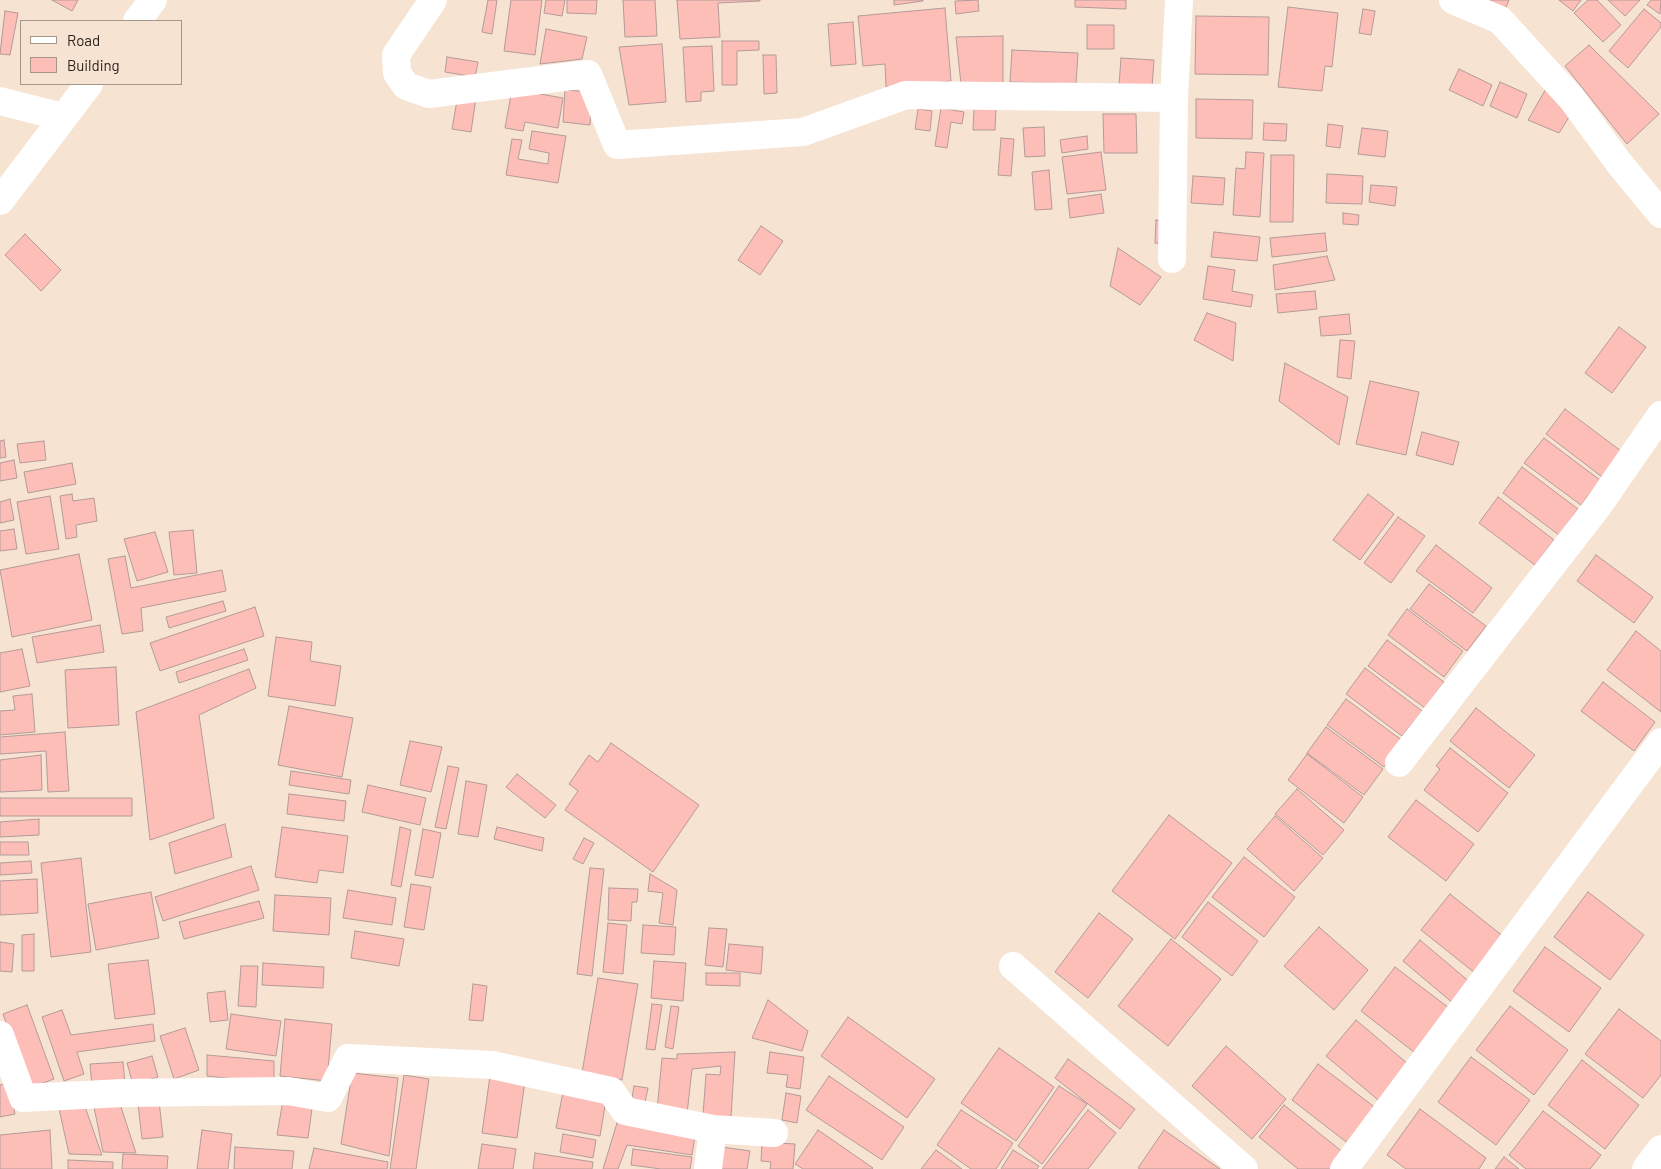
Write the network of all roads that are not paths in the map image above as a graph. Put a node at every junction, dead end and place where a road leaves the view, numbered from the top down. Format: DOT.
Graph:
graph roads {
  1 [pos="153,0"];
  2 [pos="433,0"];
  3 [pos="1181,0"];
  4 [pos="1454,0"];
  5 [pos="138,20"];
  6 [pos="88,85"];
  7 [pos="1174,98"];
  8 [pos="0,101"];
  9 [pos="63,117"];
  10 [pos="0,200"];
  11 [pos="1661,214"];
  12 [pos="1172,259"];
  13 [pos="1661,415"];
  14 [pos="1661,742"];
  15 [pos="1399,763"];
  16 [pos="1013,966"];
  17 [pos="0,1035"];
  18 [pos="713,1130"];
  19 [pos="774,1133"];
  20 [pos="1661,1150"];
  21 [pos="708,1169"];
  22 [pos="1244,1169"];
  23 [pos="1344,1169"];
  24 [pos="1646,1169"];
  1 -- 5 [label="street"];
  2 -- 7 [label="street"];
  3 -- 7 [label="street"];
  4 -- 11 [label="street"];
  6 -- 9 [label="street"];
  7 -- 12 [label="street"];
  8 -- 9 [label="street"];
  9 -- 10 [label="street"];
  13 -- 15 [label="street"];
  14 -- 23 [label="street"];
  16 -- 22 [label="street"];
  17 -- 18 [label="street"];
  18 -- 19 [label="street"];
  18 -- 21 [label="street"];
  20 -- 24 [label="street"];
}
